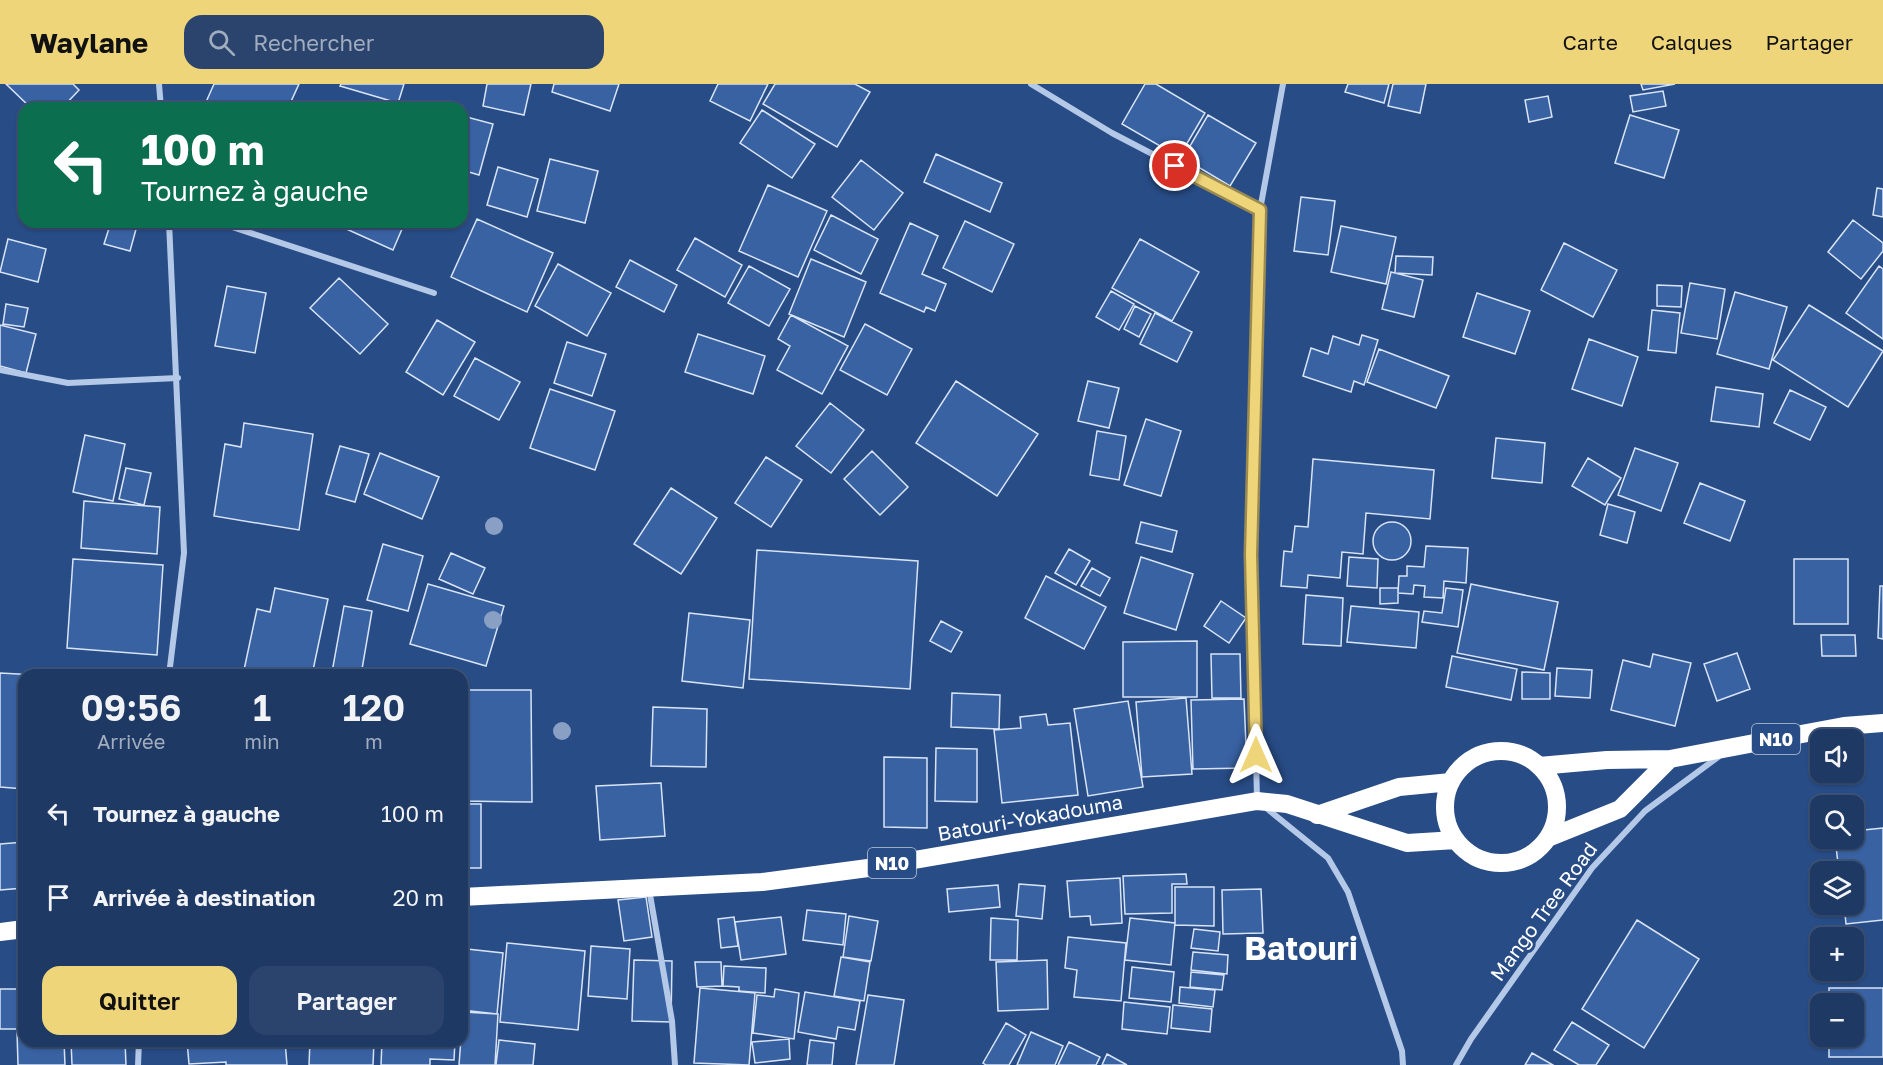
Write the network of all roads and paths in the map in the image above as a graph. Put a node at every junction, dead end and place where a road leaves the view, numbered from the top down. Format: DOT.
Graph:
graph roads {
  1 [pos="159,84"];
  2 [pos="1031,84"];
  3 [pos="1283,84"];
  4 [pos="160,102"];
  5 [pos="1260,210"];
  6 [pos="170,228"];
  7 [pos="235,228"];
  8 [pos="434,293"];
  9 [pos="0,370"];
  10 [pos="177,378"];
  11 [pos="170,669"];
  12 [pos="1883,723"];
  13 [pos="1730,747"];
  14 [pos="1670,759"];
  15 [pos="1539,766"];
  16 [pos="1451,782"];
  17 [pos="1257,801"];
  18 [pos="1317,814"];
  19 [pos="1548,838"];
  20 [pos="1456,840"];
  21 [pos="649,888"];
  22 [pos="468,897"];
  23 [pos="18,930"];
  24 [pos="0,932"];
  25 [pos="139,1047"];
  26 [pos="138,1065"];
  27 [pos="675,1065"];
  28 [pos="1403,1065"];
  29 [pos="1456,1065"];
  1 -- 4 [label="street"];
  2 -- 5 [label="street"];
  3 -- 5 [label="street"];
  5 -- 17 [label="street"];
  6 -- 10 [label="street"];
  7 -- 8 [label="street"];
  9 -- 10 [label="street"];
  10 -- 11 [label="street"];
  12 -- 13 [label="highway, N10"];
  13 -- 14 [label="highway, N10"];
  13 -- 29 [label="street, Mango Tree Road"];
  14 -- 15 [label="highway, N10"];
  14 -- 19 [label="highway"];
  15 -- 16 [label="highway"];
  15 -- 19 [label="highway"];
  16 -- 18 [label="highway"];
  16 -- 20 [label="highway"];
  17 -- 18 [label="highway, Batouri-Yokadouma / N10"];
  17 -- 21 [label="highway, Batouri-Yokadouma / N10"];
  17 -- 28 [label="street"];
  18 -- 20 [label="highway, Batouri-Yokadouma / N10"];
  19 -- 20 [label="highway"];
  21 -- 22 [label="highway, Batouri-Yokadouma / N10"];
  21 -- 27 [label="street"];
  23 -- 24 [label="highway"];
  25 -- 26 [label="street"];
}
